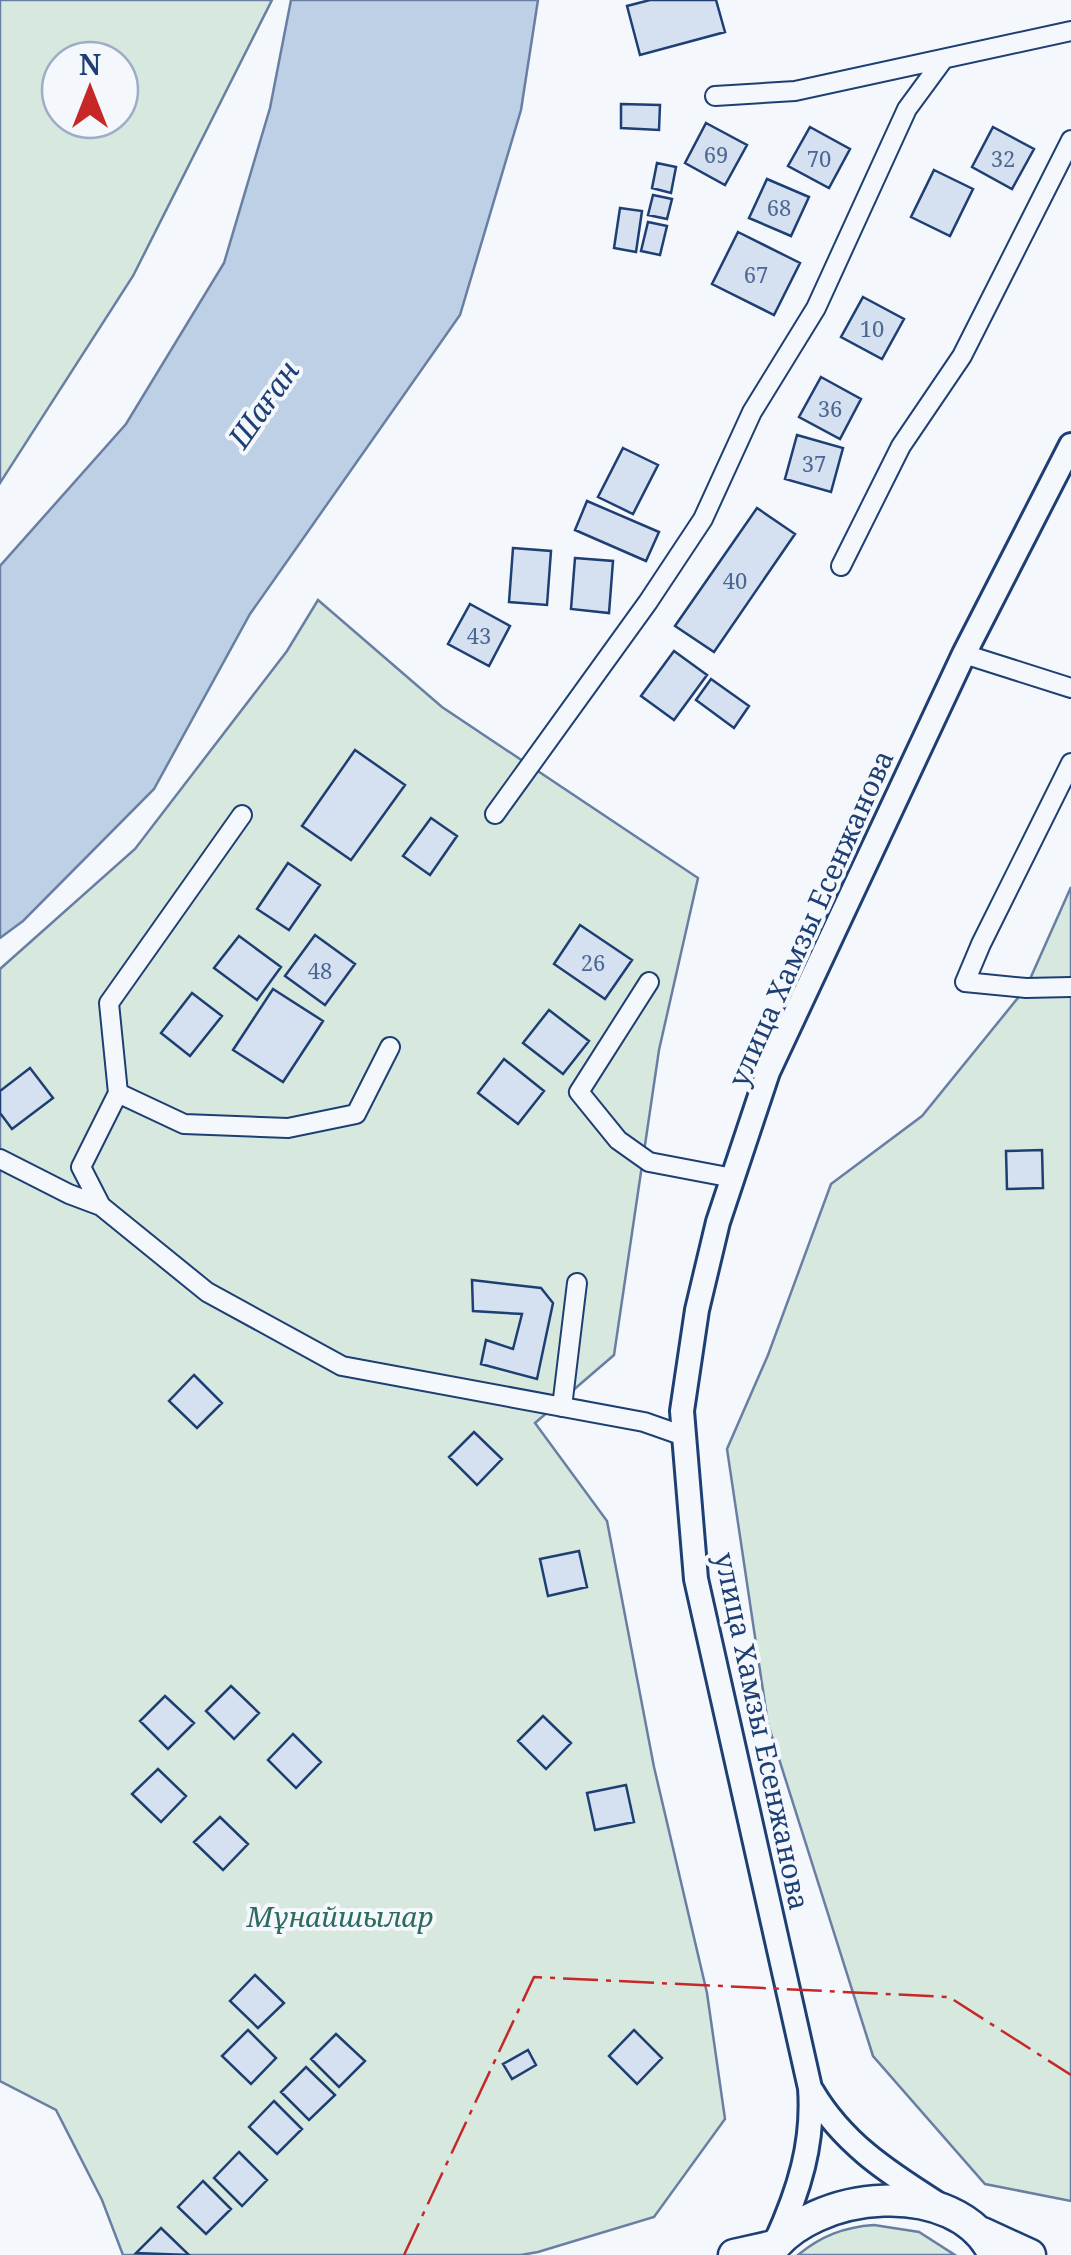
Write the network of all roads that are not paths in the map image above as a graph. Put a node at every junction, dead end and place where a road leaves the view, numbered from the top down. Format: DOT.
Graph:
graph roads {
  1 [pos="1071,31"];
  2 [pos="944,60"];
  3 [pos="714,96"];
  4 [pos="1071,140"];
  5 [pos="1071,445"];
  6 [pos="841,566"];
  7 [pos="964,654"];
  8 [pos="1071,688"];
  9 [pos="1071,764"];
  10 [pos="494,814"];
  11 [pos="242,815"];
  12 [pos="649,982"];
  13 [pos="1071,987"];
  14 [pos="390,1047"];
  15 [pos="118,1094"];
  16 [pos="0,1159"];
  17 [pos="732,1178"];
  18 [pos="102,1206"];
  19 [pos="577,1283"];
  20 [pos="562,1407"];
  21 [pos="684,1436"];
  22 [pos="810,2088"];
  23 [pos="981,2236"];
  24 [pos="771,2250"];
  25 [pos="734,2255"];
  26 [pos="1030,2255"];
  1 -- 2 [label="street"];
  2 -- 3 [label="street"];
  2 -- 10 [label="street"];
  4 -- 6 [label="street"];
  5 -- 7 [label="street, улица Хамзы Есенжанова"];
  7 -- 8 [label="street"];
  7 -- 17 [label="street, улица Хамзы Есенжанова"];
  9 -- 13 [label="street"];
  11 -- 15 [label="street"];
  12 -- 17 [label="street"];
  14 -- 15 [label="street"];
  15 -- 18 [label="street"];
  16 -- 18 [label="street"];
  17 -- 21 [label="street, улица Хамзы Есенжанова"];
  18 -- 20 [label="street"];
  19 -- 20 [label="street"];
  20 -- 21 [label="street"];
  21 -- 22 [label="street, улица Хамзы Есенжанова"];
  22 -- 23 [label="street"];
  22 -- 24 [label="street"];
  23 -- 24 [label="highway"];
  23 -- 26 [label="highway"];
  24 -- 25 [label="highway"];
}
